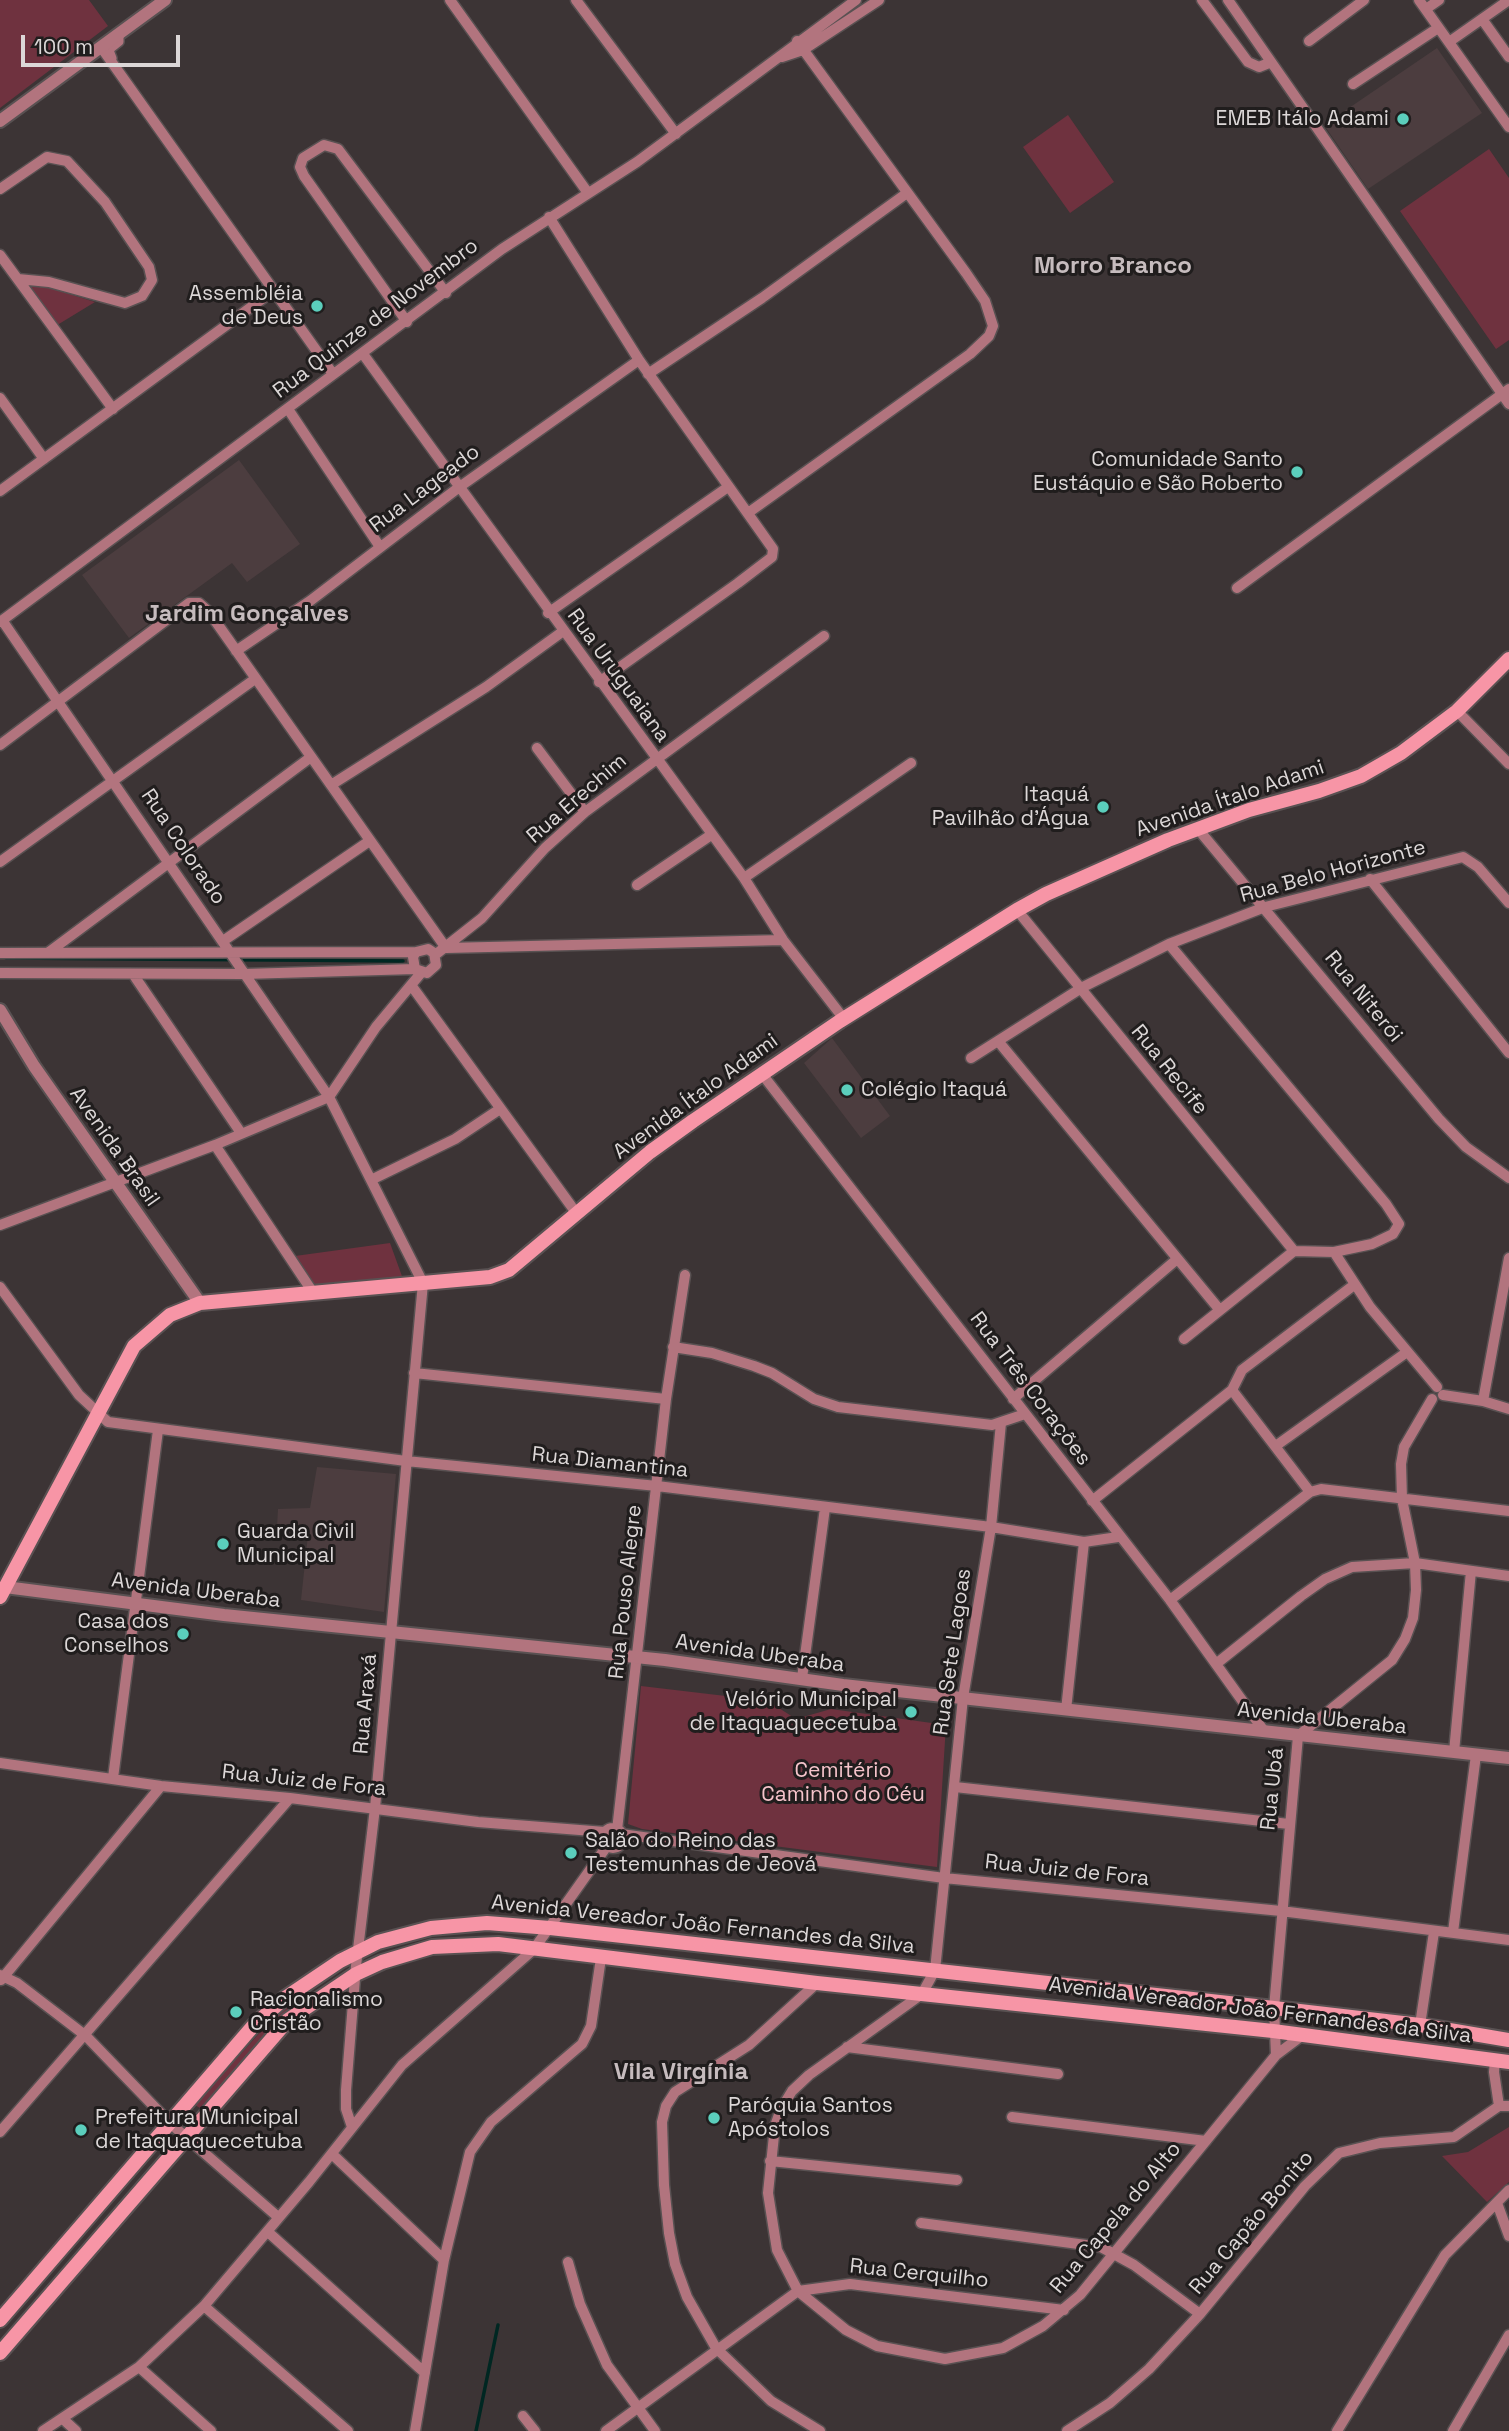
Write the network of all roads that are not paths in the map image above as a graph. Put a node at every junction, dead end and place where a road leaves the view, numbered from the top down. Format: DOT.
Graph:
graph roads {
  1 [pos="165,0"];
  2 [pos="450,0"];
  3 [pos="576,0"];
  4 [pos="856,0"];
  5 [pos="879,0"];
  6 [pos="1202,0"];
  7 [pos="1228,0"];
  8 [pos="1364,0"];
  9 [pos="1419,0"];
  10 [pos="1439,0"];
  11 [pos="1509,0"];
  12 [pos="1426,9"];
  13 [pos="1482,19"];
  14 [pos="1438,28"];
  15 [pos="120,33"];
  16 [pos="797,41"];
  17 [pos="1309,41"];
  18 [pos="1450,42"];
  19 [pos="101,47"];
  20 [pos="803,51"];
  21 [pos="782,57"];
  22 [pos="1509,57"];
  23 [pos="1269,63"];
  24 [pos="118,72"];
  25 [pos="1353,84"];
  26 [pos="0,121"];
  27 [pos="1509,127"];
  28 [pos="676,134"];
  29 [pos="0,188"];
  30 [pos="588,193"];
  31 [pos="907,193"];
  32 [pos="549,217"];
  33 [pos="0,256"];
  34 [pos="18,279"];
  35 [pos="273,291"];
  36 [pos="446,293"];
  37 [pos="407,322"];
  38 [pos="363,354"];
  39 [pos="639,360"];
  40 [pos="333,374"];
  41 [pos="648,374"];
  42 [pos="1505,392"];
  43 [pos="0,398"];
  44 [pos="1509,404"];
  45 [pos="113,409"];
  46 [pos="288,409"];
  47 [pos="44,459"];
  48 [pos="728,487"];
  49 [pos="458,488"];
  50 [pos="0,491"];
  51 [pos="748,513"];
  52 [pos="380,547"];
  53 [pos="1237,588"];
  54 [pos="548,613"];
  55 [pos="1,621"];
  56 [pos="562,632"];
  57 [pos="824,636"];
  58 [pos="236,651"];
  59 [pos="1509,659"];
  60 [pos="255,679"];
  61 [pos="599,682"];
  62 [pos="60,702"];
  63 [pos="1457,710"];
  64 [pos="0,745"];
  65 [pos="537,748"];
  66 [pos="311,757"];
  67 [pos="654,758"];
  68 [pos="911,762"];
  69 [pos="1509,764"];
  70 [pos="115,781"];
  71 [pos="331,785"];
  72 [pos="585,812"];
  73 [pos="1198,829"];
  74 [pos="711,835"];
  75 [pos="368,842"];
  76 [pos="170,861"];
  77 [pos="0,862"];
  78 [pos="744,878"];
  79 [pos="1370,879"];
  80 [pos="637,885"];
  81 [pos="1509,903"];
  82 [pos="1265,907"];
  83 [pos="1017,910"];
  84 [pos="783,940"];
  85 [pos="223,941"];
  86 [pos="1169,944"];
  87 [pos="446,948"];
  88 [pos="416,951"];
  89 [pos="0,953"];
  90 [pos="48,953"];
  91 [pos="435,955"];
  92 [pos="232,956"];
  93 [pos="418,971"];
  94 [pos="0,973"];
  95 [pos="243,973"];
  96 [pos="133,974"];
  97 [pos="411,985"];
  98 [pos="1080,989"];
  99 [pos="0,1010"];
  100 [pos="844,1018"];
  101 [pos="998,1041"];
  102 [pos="1509,1052"];
  103 [pos="971,1058"];
  104 [pos="762,1074"];
  105 [pos="329,1097"];
  106 [pos="500,1109"];
  107 [pos="241,1133"];
  108 [pos="215,1145"];
  109 [pos="1509,1178"];
  110 [pos="373,1179"];
  111 [pos="114,1182"];
  112 [pos="577,1214"];
  113 [pos="0,1225"];
  114 [pos="1294,1251"];
  115 [pos="1334,1252"];
  116 [pos="1509,1258"];
  117 [pos="1176,1260"];
  118 [pos="685,1275"];
  119 [pos="423,1283"];
  120 [pos="1354,1285"];
  121 [pos="0,1287"];
  122 [pos="314,1294"];
  123 [pos="200,1303"];
  124 [pos="1506,1304"];
  125 [pos="1219,1309"];
  126 [pos="1184,1339"];
  127 [pos="673,1347"];
  128 [pos="1407,1352"];
  129 [pos="414,1373"];
  130 [pos="1232,1390"];
  131 [pos="1440,1391"];
  132 [pos="666,1399"];
  133 [pos="1013,1399"];
  134 [pos="1483,1401"];
  135 [pos="1509,1409"];
  136 [pos="1025,1414"];
  137 [pos="98,1416"];
  138 [pos="1001,1423"];
  139 [pos="158,1430"];
  140 [pos="1276,1445"];
  141 [pos="406,1461"];
  142 [pos="657,1486"];
  143 [pos="1310,1492"];
  144 [pos="1402,1499"];
  145 [pos="1092,1501"];
  146 [pos="825,1508"];
  147 [pos="1509,1511"];
  148 [pos="991,1527"];
  149 [pos="1118,1537"];
  150 [pos="1084,1542"];
  151 [pos="1415,1563"];
  152 [pos="1471,1571"];
  153 [pos="1509,1576"];
  154 [pos="3,1592"];
  155 [pos="1170,1600"];
  156 [pos="136,1604"];
  157 [pos="391,1634"];
  158 [pos="639,1658"];
  159 [pos="1216,1664"];
  160 [pos="802,1678"];
  161 [pos="962,1698"];
  162 [pos="1066,1710"];
  163 [pos="1264,1731"];
  164 [pos="1298,1736"];
  165 [pos="1454,1752"];
  166 [pos="1476,1755"];
  167 [pos="1509,1758"];
  168 [pos="0,1763"];
  169 [pos="113,1778"];
  170 [pos="161,1786"];
  171 [pos="955,1787"];
  172 [pos="290,1798"];
  173 [pos="376,1808"];
  174 [pos="1289,1824"];
  175 [pos="605,1832"];
  176 [pos="619,1832"];
  177 [pos="607,1846"];
  178 [pos="944,1878"];
  179 [pos="1281,1911"];
  180 [pos="550,1928"];
  181 [pos="1434,1932"];
  182 [pos="1453,1932"];
  183 [pos="1509,1940"];
  184 [pos="534,1949"];
  185 [pos="358,1952"];
  186 [pos="601,1958"];
  187 [pos="935,1970"];
  188 [pos="356,1974"];
  189 [pos="2,1977"];
  190 [pos="1032,1981"];
  191 [pos="817,1983"];
  192 [pos="922,1994"];
  193 [pos="1030,2005"];
  194 [pos="1274,2008"];
  195 [pos="1371,2019"];
  196 [pos="1420,2025"];
  197 [pos="1273,2031"];
  198 [pos="1304,2035"];
  199 [pos="86,2036"];
  200 [pos="1509,2040"];
  201 [pos="1367,2043"];
  202 [pos="847,2047"];
  203 [pos="1276,2055"];
  204 [pos="1502,2061"];
  205 [pos="1058,2074"];
  206 [pos="1504,2106"];
  207 [pos="1012,2117"];
  208 [pos="171,2124"];
  209 [pos="352,2127"];
  210 [pos="0,2132"];
  211 [pos="188,2139"];
  212 [pos="1206,2141"];
  213 [pos="332,2154"];
  214 [pos="770,2161"];
  215 [pos="957,2180"];
  216 [pos="1509,2190"];
  217 [pos="1497,2203"];
  218 [pos="278,2217"];
  219 [pos="921,2222"];
  220 [pos="268,2232"];
  221 [pos="1509,2236"];
  222 [pos="1115,2253"];
  223 [pos="444,2260"];
  224 [pos="568,2262"];
  225 [pos="798,2291"];
  226 [pos="15,2302"];
  227 [pos="204,2306"];
  228 [pos="1065,2310"];
  229 [pos="1200,2314"];
  230 [pos="29,2318"];
  231 [pos="0,2320"];
  232 [pos="1509,2335"];
  233 [pos="716,2348"];
  234 [pos="0,2353"];
  235 [pos="139,2367"];
  236 [pos="425,2373"];
  237 [pos="636,2409"];
  238 [pos="523,2416"];
  239 [pos="63,2419"];
  240 [pos="43,2431"];
  241 [pos="76,2431"];
  242 [pos="211,2431"];
  243 [pos="348,2431"];
  244 [pos="415,2431"];
  245 [pos="535,2431"];
  246 [pos="606,2431"];
  247 [pos="655,2431"];
  248 [pos="820,2431"];
  249 [pos="1067,2431"];
  250 [pos="1337,2431"];
  251 [pos="1452,2431"];
  1 -- 15 [label="street"];
  2 -- 30 [label="street"];
  3 -- 28 [label="street"];
  4 -- 16 [label="street, Rua Quinze de Novembro"];
  5 -- 20 [label="street, Rua Quinze de Novembro"];
  6 -- 23 [label="street"];
  7 -- 23 [label="street"];
  8 -- 17 [label="street"];
  9 -- 12 [label="street"];
  10 -- 12 [label="street"];
  11 -- 13 [label="street"];
  12 -- 14 [label="street"];
  13 -- 18 [label="street"];
  13 -- 22 [label="street"];
  14 -- 18 [label="street"];
  14 -- 25 [label="street"];
  15 -- 19 [label="street"];
  15 -- 24 [label="street"];
  16 -- 20 [label="street"];
  16 -- 21 [label="street, Rua Quinze de Novembro"];
  18 -- 27 [label="street"];
  19 -- 24 [label="street"];
  19 -- 26 [label="street"];
  20 -- 21 [label="street, Rua Quinze de Novembro"];
  20 -- 31 [label="street"];
  21 -- 28 [label="street, Rua Quinze de Novembro"];
  23 -- 42 [label="street"];
  24 -- 35 [label="street"];
  28 -- 30 [label="street, Rua Quinze de Novembro"];
  29 -- 34 [label="street"];
  30 -- 32 [label="street, Rua Quinze de Novembro"];
  31 -- 41 [label="street"];
  31 -- 51 [label="street"];
  32 -- 36 [label="street, Rua Quinze de Novembro"];
  32 -- 39 [label="street"];
  33 -- 34 [label="street"];
  34 -- 45 [label="street"];
  35 -- 40 [label="street"];
  35 -- 45 [label="street"];
  36 -- 37 [label="street, Rua Quinze de Novembro"];
  36 -- 37 [label="street"];
  37 -- 38 [label="street, Rua Quinze de Novembro"];
  38 -- 40 [label="street, Rua Quinze de Novembro"];
  38 -- 49 [label="street, Rua Uruguaiana"];
  39 -- 41 [label="street"];
  39 -- 49 [label="street, Rua Lageado"];
  40 -- 46 [label="street, Rua Quinze de Novembro"];
  41 -- 48 [label="street"];
  42 -- 44 [label="street"];
  42 -- 53 [label="street"];
  43 -- 47 [label="street"];
  45 -- 47 [label="street"];
  46 -- 52 [label="street"];
  46 -- 55 [label="street, Rua Quinze de Novembro"];
  47 -- 50 [label="street"];
  48 -- 51 [label="street"];
  48 -- 54 [label="street"];
  49 -- 52 [label="street, Rua Lageado"];
  49 -- 54 [label="street, Rua Uruguaiana"];
  51 -- 61 [label="street"];
  52 -- 58 [label="street, Rua Lageado"];
  54 -- 56 [label="street, Rua Uruguaiana"];
  55 -- 62 [label="street, Rua Colorado"];
  56 -- 61 [label="street, Rua Uruguaiana"];
  56 -- 71 [label="street"];
  57 -- 67 [label="street, Rua Erechim"];
  58 -- 60 [label="street"];
  58 -- 62 [label="street"];
  59 -- 63 [label="main road, Avenida Ítalo Adami"];
  60 -- 66 [label="street"];
  60 -- 70 [label="street"];
  61 -- 67 [label="street, Rua Uruguaiana"];
  62 -- 64 [label="street"];
  62 -- 70 [label="street, Rua Colorado"];
  63 -- 69 [label="street"];
  63 -- 73 [label="main road, Avenida Ítalo Adami"];
  65 -- 72 [label="street"];
  66 -- 71 [label="street"];
  66 -- 76 [label="street"];
  67 -- 72 [label="street, Rua Erechim"];
  67 -- 74 [label="street, Rua Uruguaiana"];
  68 -- 78 [label="street"];
  70 -- 76 [label="street, Rua Colorado"];
  70 -- 77 [label="street"];
  71 -- 75 [label="street"];
  72 -- 87 [label="street, Rua Erechim"];
  73 -- 82 [label="street, Rua Niterói"];
  73 -- 83 [label="main road, Avenida Ítalo Adami"];
  74 -- 78 [label="street, Rua Uruguaiana"];
  74 -- 80 [label="street"];
  75 -- 85 [label="street"];
  75 -- 87 [label="street"];
  76 -- 85 [label="street, Rua Colorado"];
  76 -- 90 [label="street"];
  78 -- 84 [label="street, Rua Uruguaiana"];
  79 -- 81 [label="street, Rua Belo Horizonte"];
  79 -- 82 [label="street, Rua Belo Horizonte"];
  79 -- 102 [label="street"];
  82 -- 86 [label="street, Rua Belo Horizonte"];
  82 -- 109 [label="street, Rua Niterói"];
  83 -- 98 [label="street, Rua Recife"];
  83 -- 100 [label="main road, Avenida Ítalo Adami"];
  84 -- 87 [label="street"];
  84 -- 100 [label="street, Rua Uruguaiana"];
  85 -- 92 [label="street, Rua Colorado"];
  86 -- 98 [label="street, Rua Belo Horizonte"];
  86 -- 115 [label="street"];
  87 -- 91 [label="street, Rua Erechim"];
  88 -- 91 [label="street"];
  88 -- 92 [label="street"];
  88 -- 93 [label="street"];
  89 -- 90 [label="street"];
  90 -- 92 [label="street"];
  91 -- 93 [label="street, Rua Erechim"];
  92 -- 95 [label="street, Rua Colorado"];
  93 -- 95 [label="street"];
  93 -- 97 [label="street"];
  94 -- 96 [label="street"];
  95 -- 96 [label="street"];
  95 -- 105 [label="street, Rua Colorado"];
  96 -- 107 [label="street"];
  97 -- 105 [label="street"];
  97 -- 106 [label="street"];
  98 -- 101 [label="street, Rua Belo Horizonte"];
  98 -- 114 [label="street, Rua Recife"];
  99 -- 111 [label="street, Avenida Brasil"];
  100 -- 104 [label="main road, Avenida Ítalo Adami"];
  101 -- 103 [label="street, Rua Belo Horizonte"];
  101 -- 117 [label="street"];
  104 -- 112 [label="main road, Avenida Ítalo Adami"];
  104 -- 133 [label="street, Rua Três Corações"];
  105 -- 107 [label="street"];
  105 -- 110 [label="street, Rua Colorado"];
  106 -- 110 [label="street"];
  106 -- 112 [label="street"];
  107 -- 108 [label="street"];
  108 -- 111 [label="street"];
  108 -- 122 [label="street"];
  110 -- 119 [label="street, Rua Colorado"];
  111 -- 113 [label="street"];
  111 -- 123 [label="street, Avenida Brasil"];
  112 -- 119 [label="main road, Avenida Ítalo Adami"];
  114 -- 115 [label="street"];
  114 -- 125 [label="street"];
  115 -- 120 [label="street"];
  116 -- 124 [label="street"];
  117 -- 125 [label="street"];
  117 -- 133 [label="street"];
  118 -- 127 [label="street, Rua Pouso Alegre"];
  119 -- 122 [label="main road, Avenida Ítalo Adami"];
  119 -- 129 [label="street, Rua Araxá"];
  120 -- 128 [label="street"];
  120 -- 130 [label="street"];
  121 -- 137 [label="street"];
  122 -- 123 [label="main road, Avenida Ítalo Adami"];
  123 -- 137 [label="main road, Avenida Ítalo Adami"];
  124 -- 134 [label="street"];
  125 -- 126 [label="street"];
  127 -- 132 [label="street, Rua Pouso Alegre"];
  127 -- 138 [label="street"];
  128 -- 131 [label="street"];
  128 -- 140 [label="street"];
  129 -- 132 [label="street"];
  129 -- 141 [label="street, Rua Araxá"];
  130 -- 140 [label="street"];
  130 -- 145 [label="street"];
  131 -- 134 [label="street"];
  131 -- 144 [label="street, Rua Ubá"];
  132 -- 142 [label="street, Rua Pouso Alegre"];
  133 -- 136 [label="street, Rua Três Corações"];
  134 -- 135 [label="street"];
  136 -- 138 [label="street"];
  136 -- 145 [label="street, Rua Três Corações"];
  137 -- 139 [label="street, Rua Diamantina"];
  137 -- 154 [label="main road, Avenida Ítalo Adami"];
  138 -- 148 [label="street, Rua Sete Lagoas"];
  139 -- 141 [label="street, Rua Diamantina"];
  139 -- 156 [label="street"];
  140 -- 143 [label="street"];
  141 -- 142 [label="street, Rua Diamantina"];
  141 -- 157 [label="street, Rua Araxá"];
  142 -- 146 [label="street, Rua Diamantina"];
  142 -- 158 [label="street, Rua Pouso Alegre"];
  143 -- 144 [label="street"];
  143 -- 155 [label="street"];
  144 -- 147 [label="street"];
  144 -- 151 [label="street, Rua Ubá"];
  145 -- 149 [label="street, Rua Três Corações"];
  146 -- 148 [label="street, Rua Diamantina"];
  146 -- 160 [label="street"];
  148 -- 150 [label="street, Rua Diamantina"];
  148 -- 161 [label="street, Rua Sete Lagoas"];
  149 -- 150 [label="street, Rua Diamantina"];
  149 -- 155 [label="street, Rua Três Corações"];
  150 -- 162 [label="street"];
  151 -- 152 [label="street"];
  151 -- 159 [label="street"];
  151 -- 164 [label="street, Rua Ubá"];
  152 -- 153 [label="street"];
  152 -- 165 [label="street"];
  154 -- 156 [label="street, Avenida Uberaba"];
  155 -- 159 [label="street, Rua Três Corações"];
  156 -- 157 [label="street, Avenida Uberaba"];
  156 -- 169 [label="street"];
  157 -- 158 [label="street, Avenida Uberaba"];
  157 -- 173 [label="street, Rua Araxá"];
  158 -- 160 [label="street, Avenida Uberaba"];
  158 -- 176 [label="street, Rua Pouso Alegre"];
  159 -- 163 [label="street, Rua Três Corações"];
  160 -- 161 [label="street, Avenida Uberaba"];
  161 -- 162 [label="street, Avenida Uberaba"];
  161 -- 171 [label="street, Rua Sete Lagoas"];
  162 -- 163 [label="street, Avenida Uberaba"];
  163 -- 164 [label="street, Avenida Uberaba"];
  164 -- 165 [label="street, Avenida Uberaba"];
  164 -- 174 [label="street, Rua Ubá"];
  165 -- 166 [label="street, Avenida Uberaba"];
  166 -- 167 [label="street, Avenida Uberaba"];
  166 -- 182 [label="street"];
  168 -- 169 [label="street, Rua Juiz de Fora"];
  169 -- 170 [label="street, Rua Juiz de Fora"];
  170 -- 172 [label="street, Rua Juiz de Fora"];
  170 -- 189 [label="street"];
  171 -- 174 [label="street"];
  171 -- 178 [label="street, Rua Sete Lagoas"];
  172 -- 173 [label="street, Rua Juiz de Fora"];
  172 -- 199 [label="street"];
  173 -- 175 [label="street, Rua Juiz de Fora"];
  173 -- 185 [label="street, Rua Araxá"];
  174 -- 179 [label="street, Rua Ubá"];
  175 -- 176 [label="street, Rua Juiz de Fora"];
  175 -- 177 [label="street"];
  176 -- 177 [label="street"];
  176 -- 178 [label="street, Rua Juiz de Fora"];
  177 -- 180 [label="street"];
  178 -- 179 [label="street, Rua Juiz de Fora"];
  178 -- 187 [label="street, Rua Sete Lagoas"];
  179 -- 181 [label="street, Rua Juiz de Fora"];
  179 -- 194 [label="street, Rua Ubá"];
  180 -- 184 [label="street"];
  180 -- 185 [label="main road, Avenida Vereador João Fernandes da Silva"];
  180 -- 187 [label="main road, Avenida Vereador João Fernandes da Silva"];
  181 -- 182 [label="street, Rua Juiz de Fora"];
  181 -- 196 [label="street"];
  182 -- 183 [label="street, Rua Juiz de Fora"];
  184 -- 186 [label="main road, Avenida Vereador João Fernandes da Silva"];
  184 -- 188 [label="main road, Avenida Vereador João Fernandes da Silva"];
  184 -- 209 [label="street"];
  185 -- 188 [label="street, Rua Araxá"];
  185 -- 208 [label="main road, Avenida Vereador João Fernandes da Silva"];
  186 -- 191 [label="main road, Avenida Vereador João Fernandes da Silva"];
  186 -- 223 [label="street"];
  187 -- 190 [label="main road, Avenida Vereador João Fernandes da Silva"];
  187 -- 192 [label="street, Avenida Vereador João Fernandes da Silva"];
  188 -- 209 [label="street, Rua Araxá"];
  188 -- 211 [label="main road, Avenida Vereador João Fernandes da Silva"];
  189 -- 199 [label="street"];
  190 -- 193 [label="main road"];
  190 -- 194 [label="main road, Avenida Vereador João Fernandes da Silva"];
  191 -- 192 [label="main road, Avenida Vereador João Fernandes da Silva"];
  191 -- 233 [label="street"];
  192 -- 193 [label="main road, Avenida Vereador João Fernandes da Silva"];
  192 -- 202 [label="street, Rua Capela do Alto"];
  193 -- 197 [label="main road, Avenida Vereador João Fernandes da Silva"];
  194 -- 195 [label="main road, Avenida Vereador João Fernandes da Silva"];
  194 -- 197 [label="street, Rua Ubá"];
  195 -- 196 [label="main road, Avenida Vereador João Fernandes da Silva"];
  195 -- 201 [label="main road"];
  196 -- 200 [label="main road, Avenida Vereador João Fernandes da Silva"];
  197 -- 198 [label="main road, Avenida Vereador João Fernandes da Silva"];
  197 -- 203 [label="street"];
  198 -- 201 [label="main road, Avenida Vereador João Fernandes da Silva"];
  198 -- 203 [label="street, Rua Capela do Alto"];
  199 -- 208 [label="street"];
  199 -- 210 [label="street"];
  201 -- 204 [label="main road, Avenida Vereador João Fernandes da Silva"];
  202 -- 205 [label="street"];
  202 -- 214 [label="street, Rua Capela do Alto"];
  203 -- 212 [label="street, Rua Capela do Alto"];
  204 -- 206 [label="street, Rua Capão Bonito"];
  206 -- 229 [label="street, Rua Capão Bonito"];
  207 -- 212 [label="street"];
  208 -- 211 [label="street"];
  208 -- 226 [label="main road, Avenida Vereador João Fernandes da Silva"];
  209 -- 213 [label="street"];
  211 -- 218 [label="street"];
  211 -- 230 [label="main road, Avenida Vereador João Fernandes da Silva"];
  212 -- 222 [label="street, Rua Capela do Alto"];
  213 -- 218 [label="street"];
  213 -- 223 [label="street"];
  214 -- 215 [label="street"];
  214 -- 225 [label="street, Rua Capela do Alto"];
  216 -- 217 [label="street"];
  217 -- 221 [label="street"];
  217 -- 250 [label="street"];
  218 -- 220 [label="street"];
  219 -- 222 [label="street"];
  220 -- 227 [label="street"];
  220 -- 236 [label="street"];
  222 -- 228 [label="street, Rua Capela do Alto"];
  222 -- 229 [label="street"];
  223 -- 236 [label="street"];
  224 -- 237 [label="street"];
  225 -- 228 [label="street, Rua Cerquilho"];
  225 -- 228 [label="street, Rua Capela do Alto"];
  225 -- 233 [label="street, Rua Cerquilho"];
  226 -- 230 [label="main road"];
  226 -- 231 [label="main road, Avenida Vereador João Fernandes da Silva"];
  227 -- 235 [label="street"];
  227 -- 243 [label="street"];
  229 -- 249 [label="street, Rua Capão Bonito"];
  230 -- 234 [label="main road, Avenida Vereador João Fernandes da Silva"];
  232 -- 251 [label="street"];
  233 -- 237 [label="street, Rua Cerquilho"];
  233 -- 248 [label="street"];
  235 -- 239 [label="street"];
  235 -- 242 [label="street"];
  236 -- 244 [label="street"];
  237 -- 246 [label="street, Rua Cerquilho"];
  237 -- 247 [label="street"];
  238 -- 245 [label="street"];
  239 -- 240 [label="street"];
  239 -- 241 [label="street"];
}
